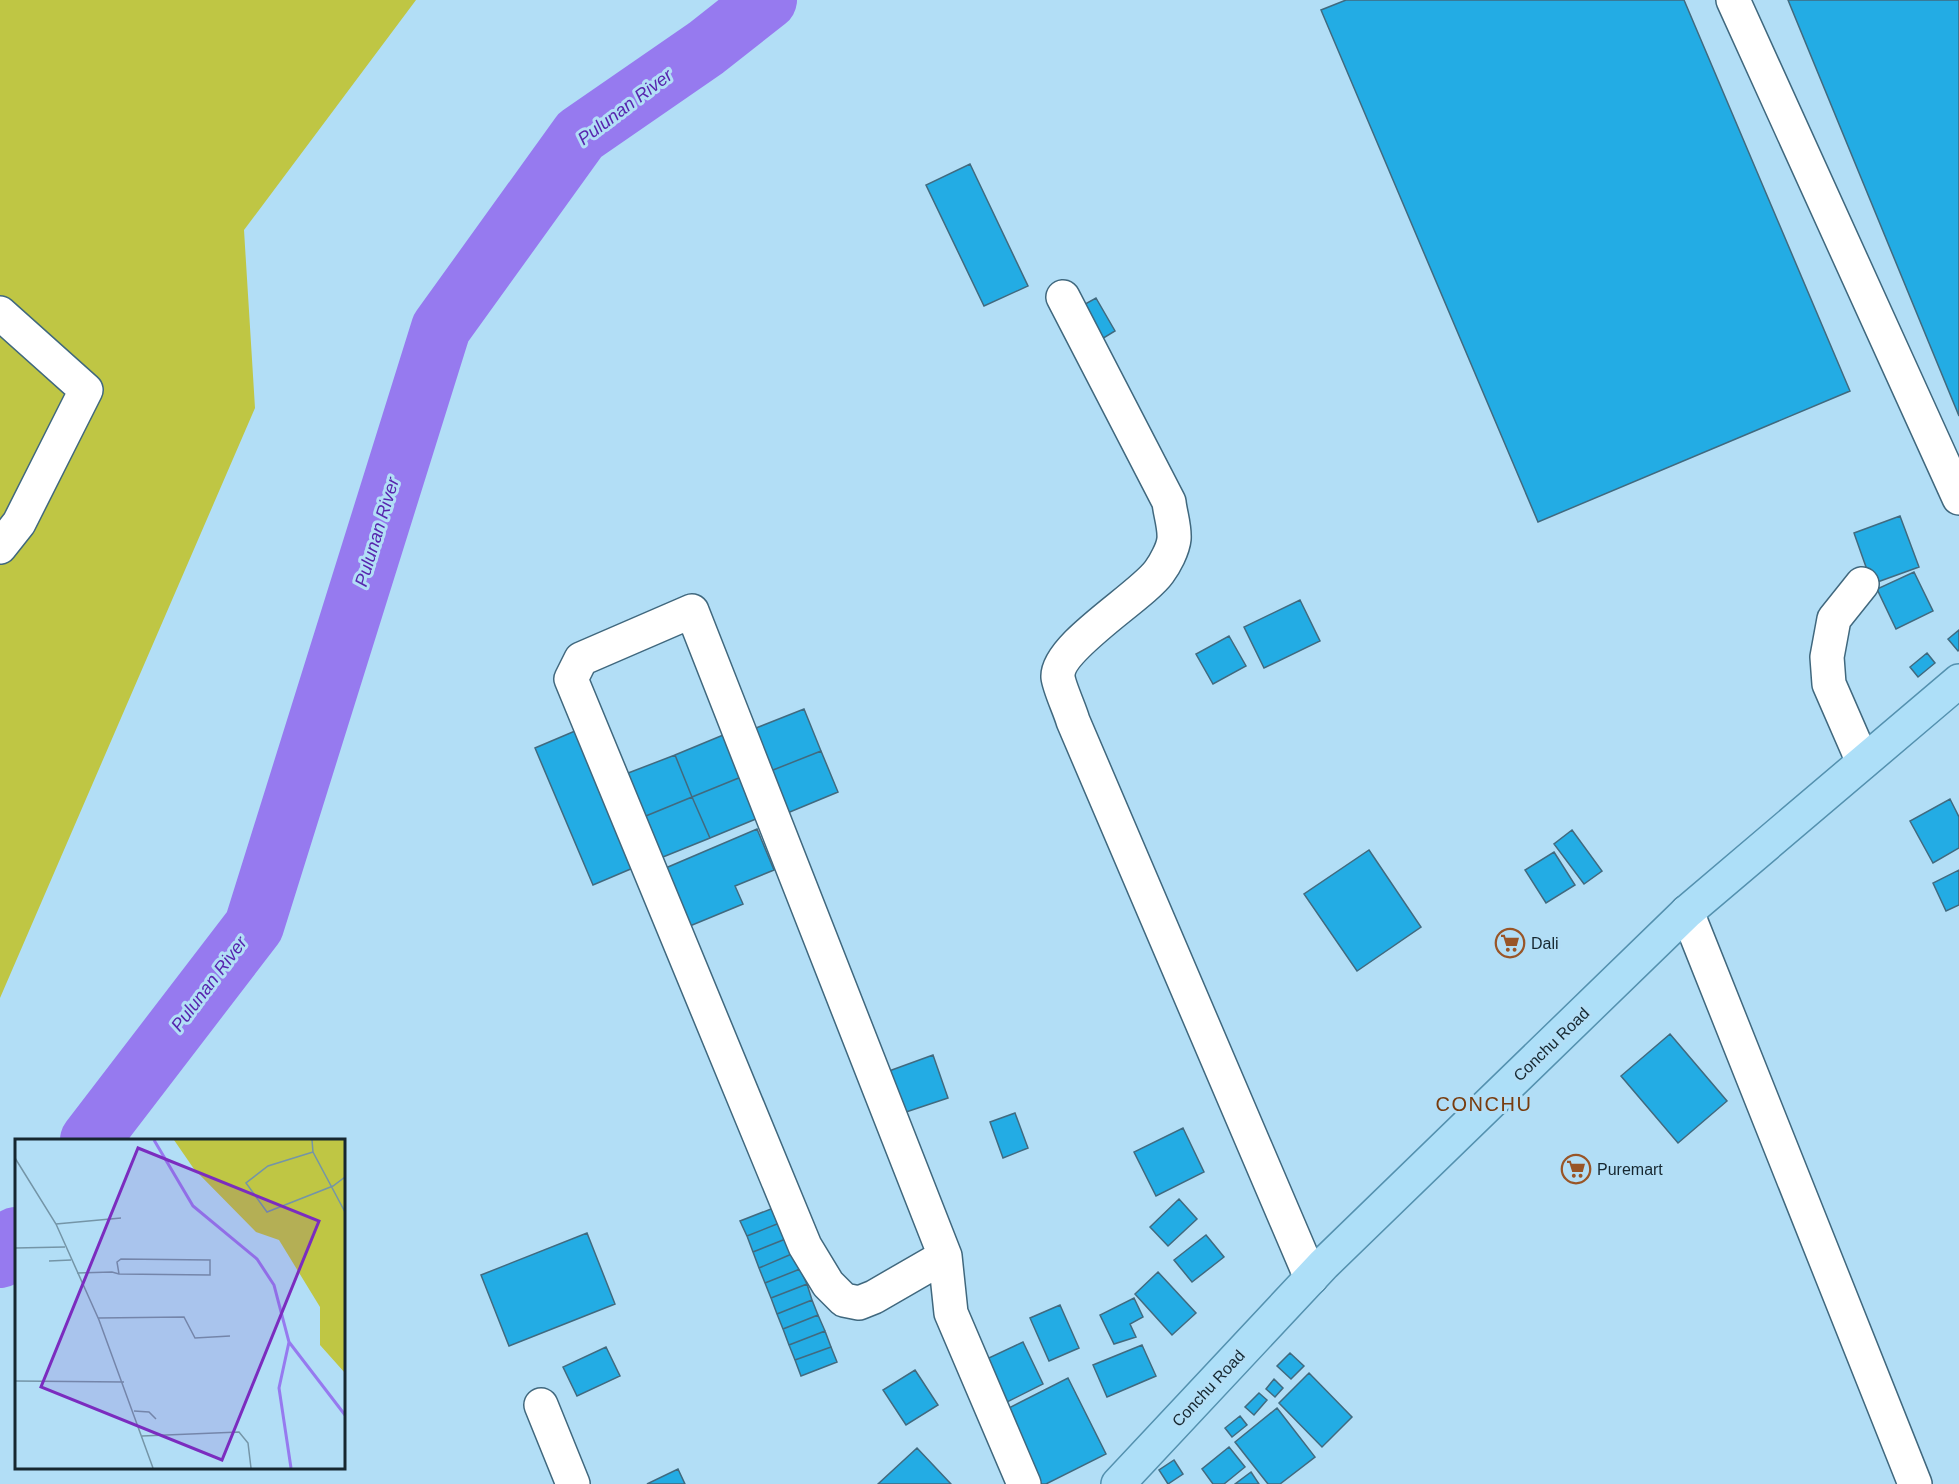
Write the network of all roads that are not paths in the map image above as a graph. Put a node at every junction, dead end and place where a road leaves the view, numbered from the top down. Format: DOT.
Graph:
graph roads {
  1 [pos="1733,0"];
  2 [pos="1063,297"];
  3 [pos="0,313"];
  4 [pos="1959,498"];
  5 [pos="0,548"];
  6 [pos="1862,584"];
  7 [pos="1959,681"];
  8 [pos="1863,762"];
  9 [pos="1687,912"];
  10 [pos="945,1256"];
  11 [pos="1311,1278"];
  12 [pos="541,1405"];
  13 [pos="573,1484"];
  14 [pos="1024,1484"];
  15 [pos="1118,1484"];
  16 [pos="1915,1484"];
  1 -- 4 [label="street"];
  2 -- 11 [label="street"];
  3 -- 5 [label="street"];
  6 -- 8 [label="street"];
  7 -- 8 [label="main road, Conchu Road"];
  8 -- 9 [label="main road, Conchu Road"];
  9 -- 11 [label="main road, Conchu Road"];
  9 -- 16 [label="street"];
  10 -- 10 [label="street"];
  10 -- 14 [label="street"];
  11 -- 15 [label="main road, Conchu Road"];
  12 -- 13 [label="street"];
}
